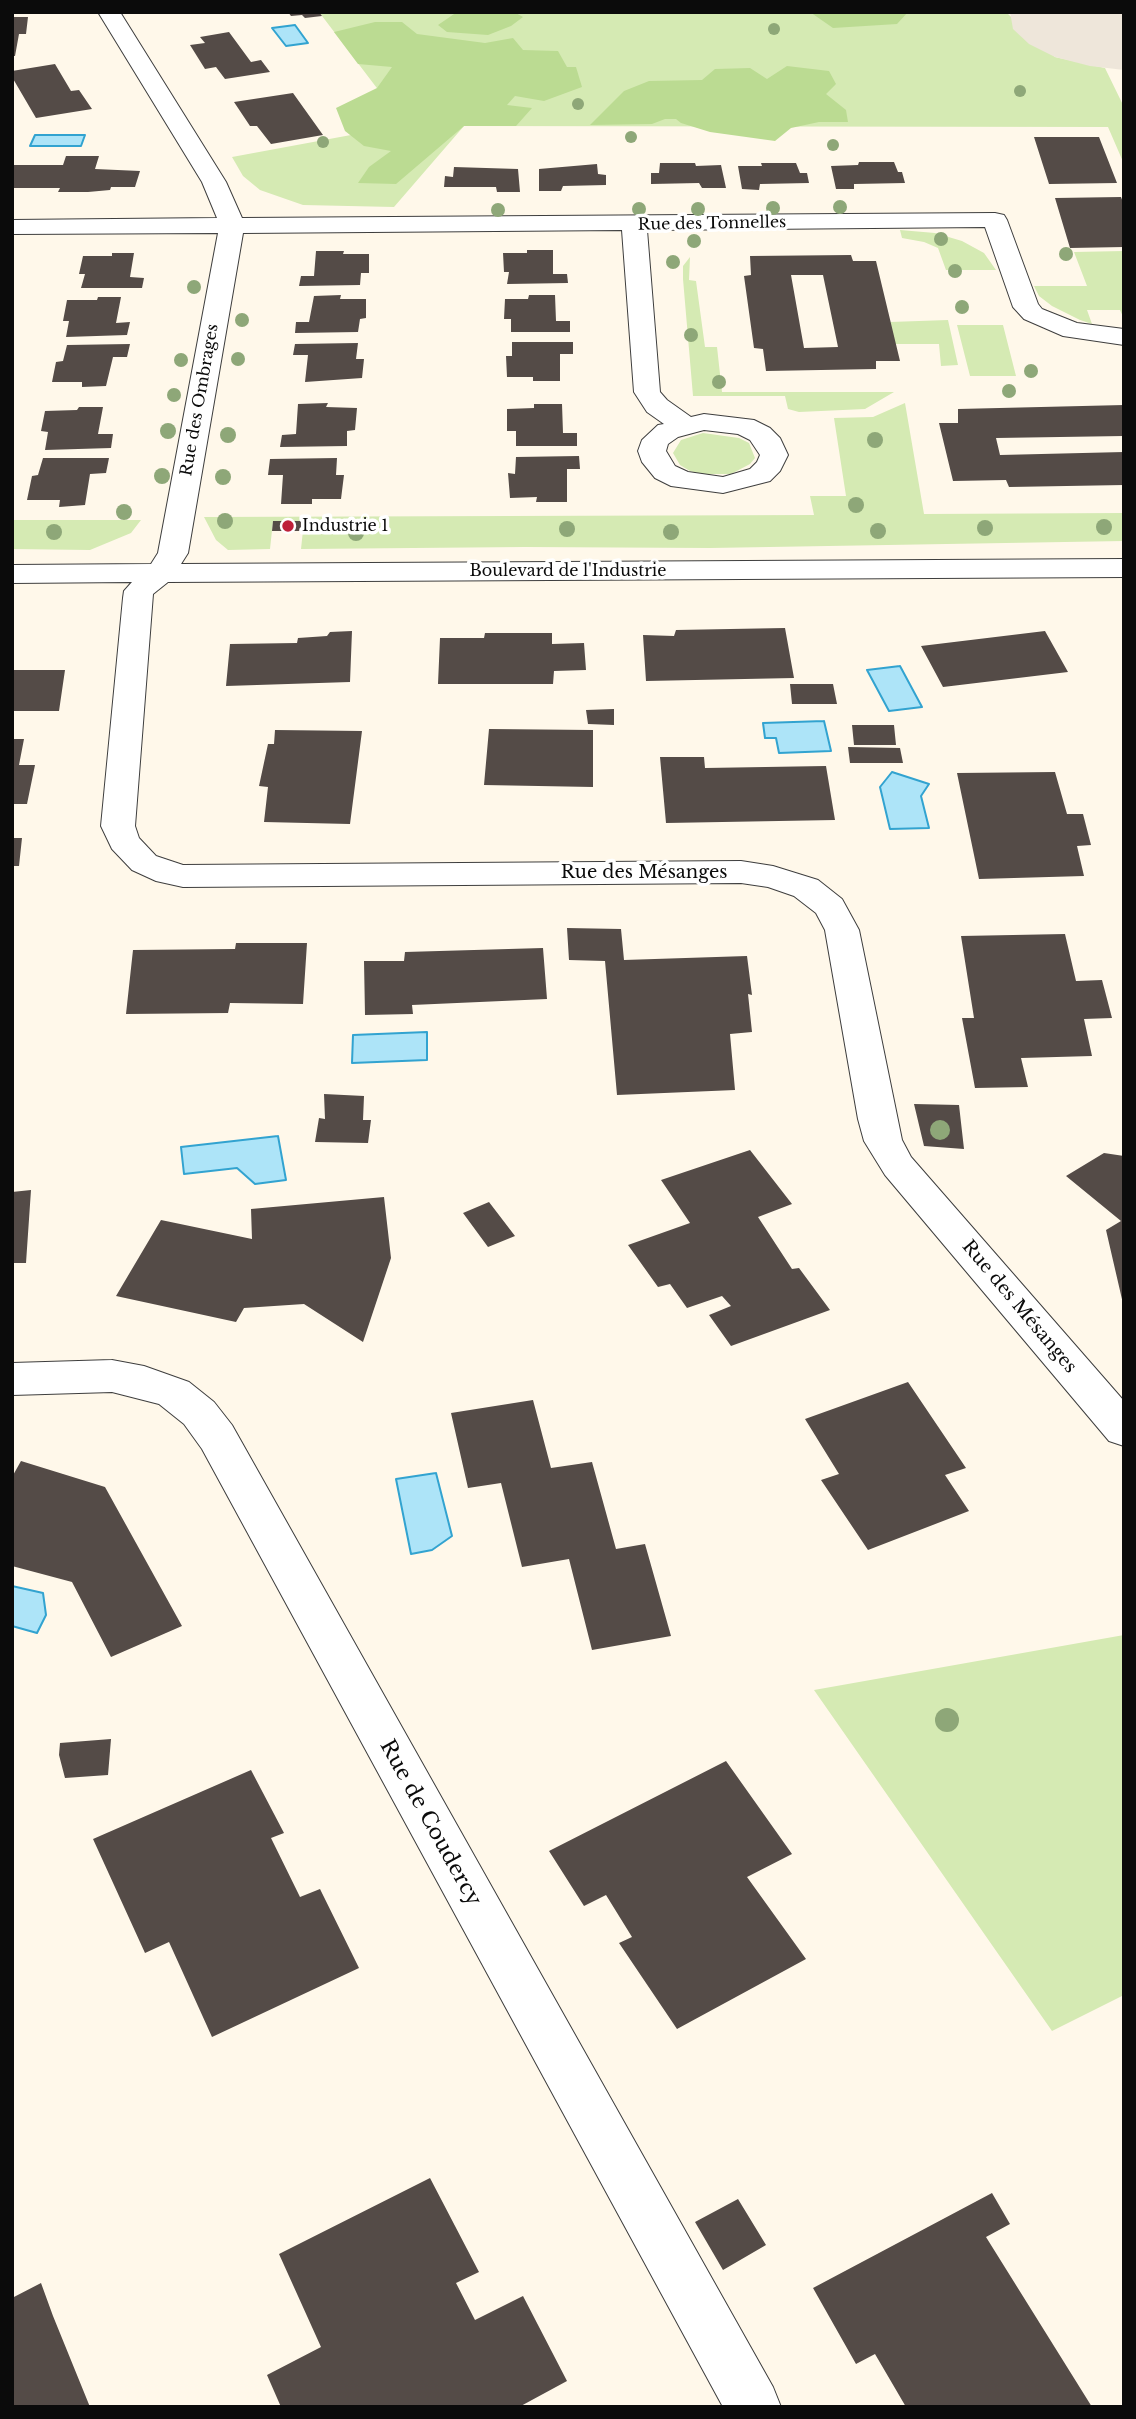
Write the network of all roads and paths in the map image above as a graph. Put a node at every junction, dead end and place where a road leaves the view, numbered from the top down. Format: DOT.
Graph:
graph roads {
  1 [pos="109,12"];
  2 [pos="232,225"];
  3 [pos="634,225"];
  4 [pos="12,227"];
  5 [pos="1124,337"];
  6 [pos="684,425"];
  7 [pos="1124,568"];
  8 [pos="161,573"];
  9 [pos="12,574"];
  10 [pos="12,1379"];
  11 [pos="1124,1430"];
  12 [pos="753,2407"];
  1 -- 2 [label="street"];
  2 -- 3 [label="street, Rue des Tonnelles"];
  2 -- 4 [label="street"];
  2 -- 8 [label="street, Rue des Ombrages"];
  3 -- 5 [label="street, Rue des Tonnelles"];
  3 -- 6 [label="street"];
  7 -- 8 [label="street, Boulevard de l'Industrie"];
  8 -- 9 [label="street, Boulevard de l'Industrie"];
  8 -- 11 [label="street, Rue des Mésanges"];
  10 -- 12 [label="street, Rue de Coudercy"];
}
